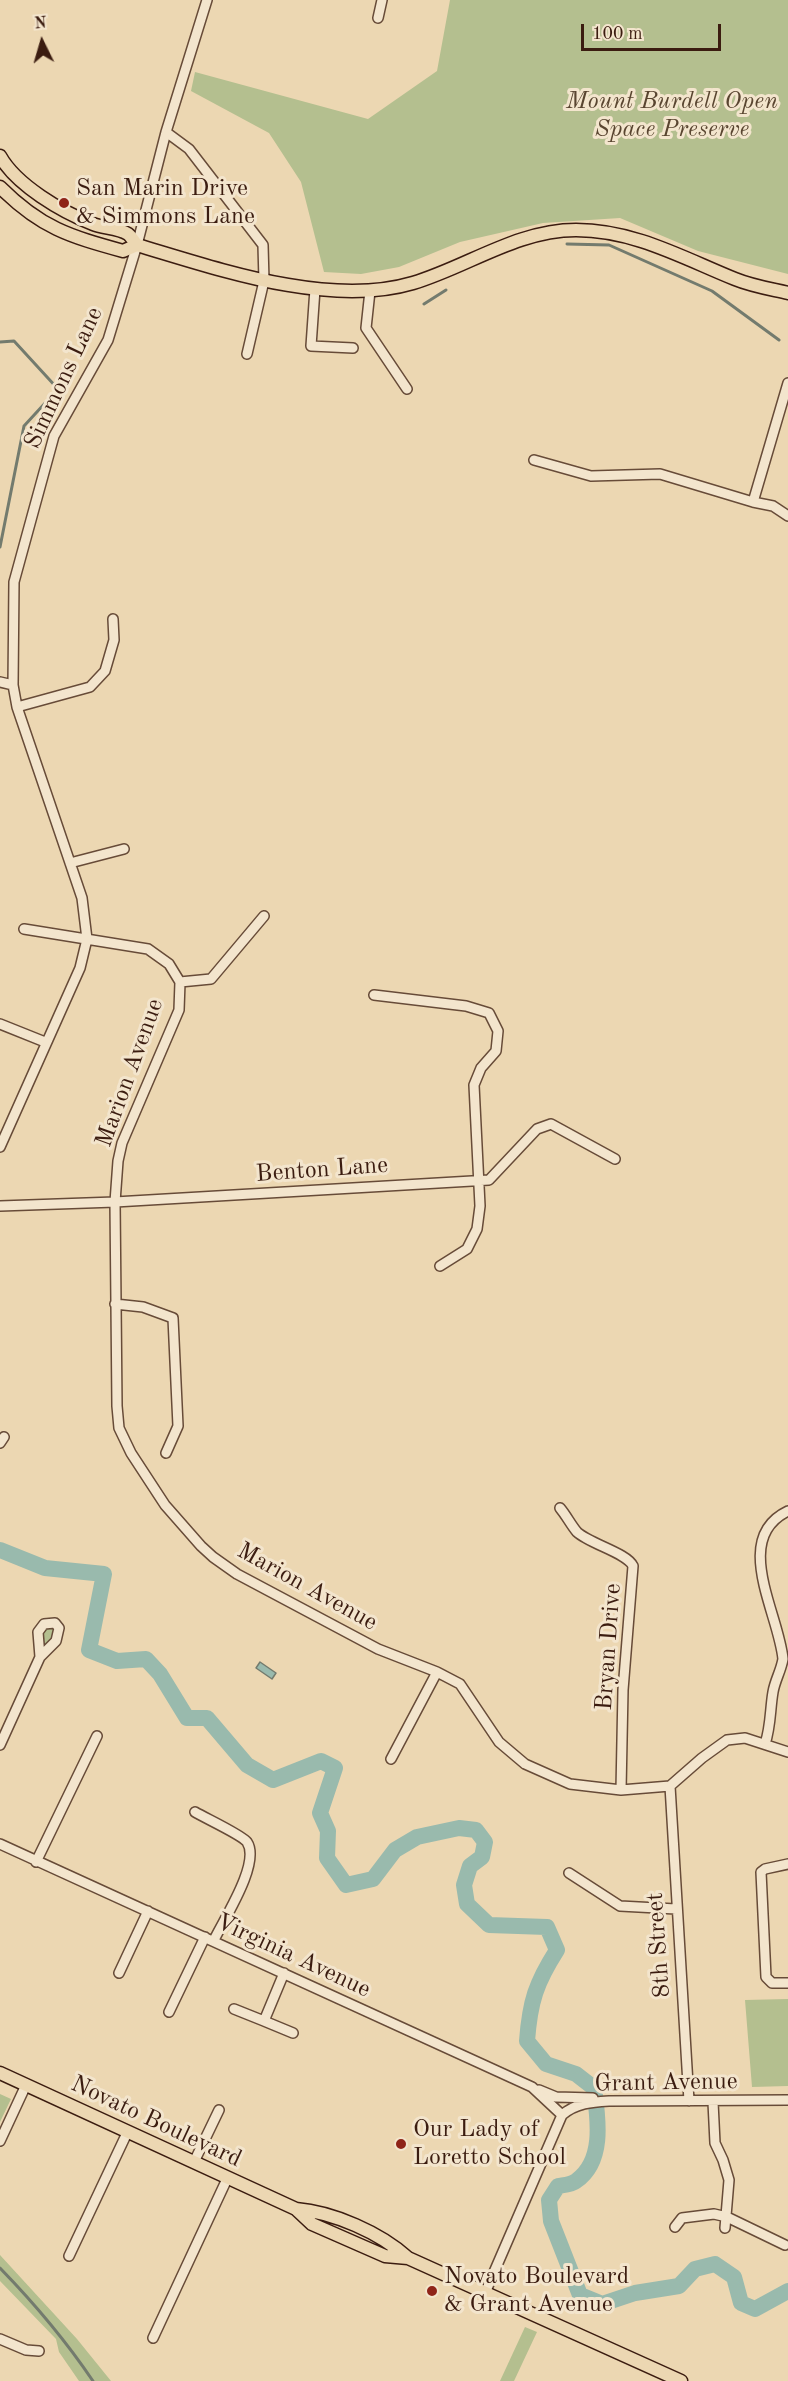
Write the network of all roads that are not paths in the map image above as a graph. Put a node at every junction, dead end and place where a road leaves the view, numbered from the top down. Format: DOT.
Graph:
graph roads {
  1 [pos="207,0"];
  2 [pos="382,0"];
  3 [pos="378,18"];
  4 [pos="166,132"];
  5 [pos="0,156"];
  6 [pos="0,188"];
  7 [pos="137,245"];
  8 [pos="264,281"];
  9 [pos="315,289"];
  10 [pos="370,291"];
  11 [pos="788,293"];
  12 [pos="353,348"];
  13 [pos="247,354"];
  14 [pos="788,383"];
  15 [pos="407,389"];
  16 [pos="534,460"];
  17 [pos="753,502"];
  18 [pos="788,516"];
  19 [pos="113,619"];
  20 [pos="0,682"];
  21 [pos="13,685"];
  22 [pos="17,707"];
  23 [pos="124,849"];
  24 [pos="69,863"];
  25 [pos="264,916"];
  26 [pos="24,929"];
  27 [pos="87,939"];
  28 [pos="180,982"];
  29 [pos="374,995"];
  30 [pos="0,1024"];
  31 [pos="45,1042"];
  32 [pos="0,1146"];
  33 [pos="615,1159"];
  34 [pos="478,1180"];
  35 [pos="115,1202"];
  36 [pos="0,1206"];
  37 [pos="440,1266"];
  38 [pos="115,1304"];
  39 [pos="166,1453"];
  40 [pos="561,1508"];
  41 [pos="788,1511"];
  42 [pos="40,1657"];
  43 [pos="437,1672"];
  44 [pos="97,1736"];
  45 [pos="765,1744"];
  46 [pos="0,1745"];
  47 [pos="788,1752"];
  48 [pos="390,1760"];
  49 [pos="670,1786"];
  50 [pos="621,1790"];
  51 [pos="195,1812"];
  52 [pos="0,1844"];
  53 [pos="36,1862"];
  54 [pos="788,1864"];
  55 [pos="569,1873"];
  56 [pos="676,1909"];
  57 [pos="148,1911"];
  58 [pos="209,1939"];
  59 [pos="119,1973"];
  60 [pos="284,1973"];
  61 [pos="788,1983"];
  62 [pos="234,2009"];
  63 [pos="169,2012"];
  64 [pos="264,2021"];
  65 [pos="293,2033"];
  66 [pos="0,2073"];
  67 [pos="26,2085"];
  68 [pos="531,2086"];
  69 [pos="589,2100"];
  70 [pos="788,2100"];
  71 [pos="689,2101"];
  72 [pos="713,2102"];
  73 [pos="219,2110"];
  74 [pos="562,2115"];
  75 [pos="127,2133"];
  76 [pos="0,2141"];
  77 [pos="194,2162"];
  78 [pos="227,2179"];
  79 [pos="727,2217"];
  80 [pos="675,2227"];
  81 [pos="725,2228"];
  82 [pos="785,2245"];
  83 [pos="69,2256"];
  84 [pos="485,2293"];
  85 [pos="153,2338"];
  86 [pos="0,2339"];
  87 [pos="39,2351"];
  88 [pos="674,2380"];
  1 -- 4 [label="street, Simmons Lane"];
  2 -- 3 [label="street"];
  4 -- 7 [label="street, Simmons Lane"];
  4 -- 8 [label="street"];
  5 -- 7 [label="main road"];
  6 -- 7 [label="main road"];
  7 -- 8 [label="main road"];
  7 -- 21 [label="street, Simmons Lane"];
  8 -- 9 [label="main road"];
  8 -- 13 [label="street"];
  9 -- 10 [label="main road"];
  9 -- 12 [label="street"];
  10 -- 11 [label="main road"];
  10 -- 15 [label="street"];
  14 -- 17 [label="street"];
  16 -- 17 [label="street"];
  17 -- 18 [label="street"];
  19 -- 22 [label="street"];
  20 -- 21 [label="street"];
  21 -- 22 [label="street, Simmons Lane"];
  22 -- 24 [label="street, Simmons Lane"];
  23 -- 24 [label="street"];
  24 -- 27 [label="street, Simmons Lane"];
  25 -- 28 [label="street"];
  26 -- 27 [label="street, Marion Avenue"];
  27 -- 28 [label="street, Marion Avenue"];
  27 -- 31 [label="street, Simmons Lane"];
  28 -- 35 [label="street, Marion Avenue"];
  29 -- 34 [label="street"];
  30 -- 31 [label="street"];
  31 -- 32 [label="street, Simmons Lane"];
  33 -- 34 [label="street, Benton Lane"];
  34 -- 35 [label="street, Benton Lane"];
  34 -- 37 [label="street"];
  35 -- 36 [label="street, Benton Lane"];
  35 -- 38 [label="street, Marion Avenue"];
  38 -- 39 [label="street"];
  38 -- 43 [label="street, Marion Avenue"];
  40 -- 50 [label="street, Bryan Drive"];
  41 -- 45 [label="street"];
  42 -- 46 [label="street"];
  43 -- 48 [label="street"];
  43 -- 50 [label="street, Marion Avenue"];
  44 -- 53 [label="street"];
  45 -- 47 [label="street"];
  45 -- 49 [label="street"];
  49 -- 50 [label="street, Marion Avenue"];
  49 -- 56 [label="street, 8th Street"];
  51 -- 58 [label="street"];
  52 -- 53 [label="street, Virginia Avenue"];
  53 -- 57 [label="street, Virginia Avenue"];
  54 -- 61 [label="street"];
  55 -- 56 [label="street"];
  56 -- 71 [label="street, 8th Street"];
  57 -- 58 [label="street, Virginia Avenue"];
  57 -- 59 [label="street"];
  58 -- 60 [label="street, Virginia Avenue"];
  58 -- 63 [label="street"];
  60 -- 64 [label="street"];
  60 -- 68 [label="street, Virginia Avenue"];
  62 -- 64 [label="street"];
  64 -- 65 [label="street"];
  66 -- 67 [label="main road, Novato Boulevard"];
  67 -- 75 [label="main road, Novato Boulevard"];
  67 -- 76 [label="street"];
  68 -- 69 [label="street, Grant Avenue"];
  68 -- 74 [label="street, Virginia Avenue"];
  69 -- 71 [label="street, Grant Avenue"];
  69 -- 74 [label="street, Grant Avenue"];
  70 -- 72 [label="street, Grant Avenue"];
  71 -- 72 [label="street, Grant Avenue"];
  72 -- 79 [label="street"];
  73 -- 77 [label="street"];
  74 -- 84 [label="street"];
  75 -- 77 [label="main road, Novato Boulevard"];
  75 -- 83 [label="street"];
  77 -- 78 [label="main road, Novato Boulevard"];
  78 -- 84 [label="main road, Novato Boulevard"];
  78 -- 85 [label="street"];
  79 -- 80 [label="street"];
  79 -- 81 [label="street"];
  79 -- 82 [label="street"];
  84 -- 88 [label="main road, Novato Boulevard"];
  86 -- 87 [label="street"];
}
